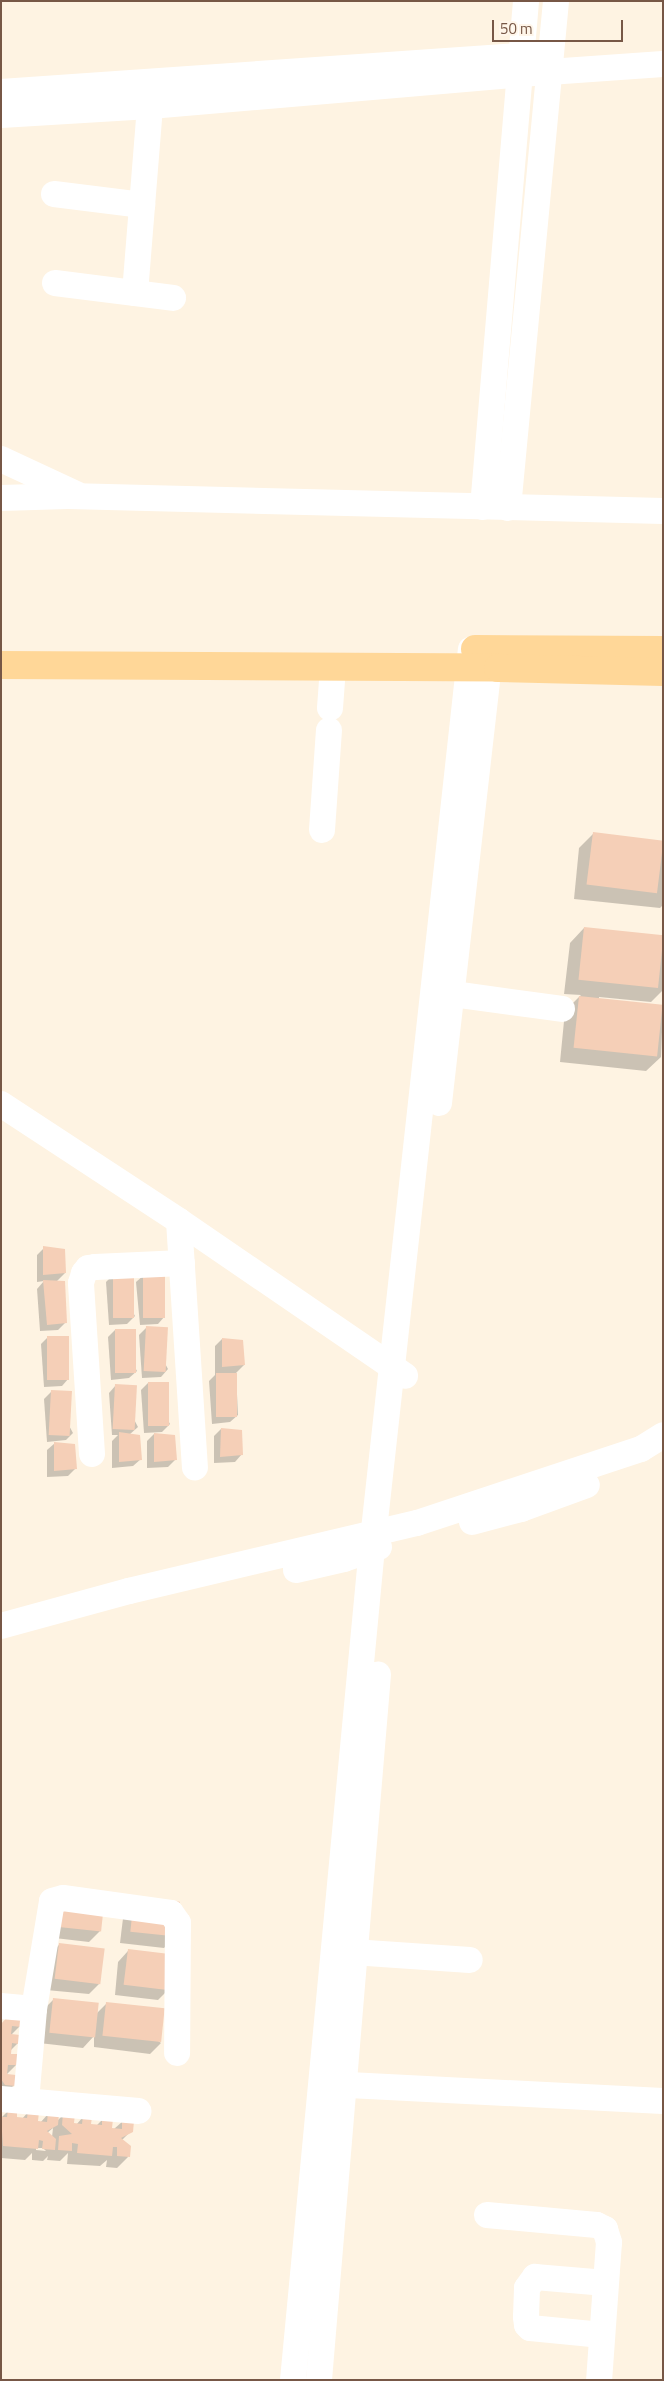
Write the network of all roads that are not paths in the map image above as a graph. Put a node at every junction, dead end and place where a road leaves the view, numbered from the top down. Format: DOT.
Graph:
graph roads {
  1 [pos="526,1"];
  2 [pos="556,1"];
  3 [pos="663,48"];
  4 [pos="550,62"];
  5 [pos="663,64"];
  6 [pos="520,66"];
  7 [pos="1,92"];
  8 [pos="150,106"];
  9 [pos="1,115"];
  10 [pos="54,194"];
  11 [pos="142,205"];
  12 [pos="55,283"];
  13 [pos="135,293"];
  14 [pos="173,298"];
  15 [pos="1,459"];
  16 [pos="1,498"];
  17 [pos="83,498"];
  18 [pos="496,507"];
  19 [pos="663,511"];
  20 [pos="1,647"];
  21 [pos="663,650"];
  22 [pos="480,658"];
  23 [pos="1,665"];
  24 [pos="333,667"];
  25 [pos="663,672"];
  26 [pos="322,830"];
  27 [pos="453,994"];
  28 [pos="562,1009"];
  29 [pos="1,1104"];
  30 [pos="179,1221"];
  31 [pos="182,1263"];
  32 [pos="400,1373"];
  33 [pos="663,1435"];
  34 [pos="92,1454"];
  35 [pos="663,1457"];
  36 [pos="194,1466"];
  37 [pos="381,1539"];
  38 [pos="1,1626"];
  39 [pos="1,1642"];
  40 [pos="345,1952"];
  41 [pos="470,1960"];
  42 [pos="1,2006"];
  43 [pos="34,2009"];
  44 [pos="177,2053"];
  45 [pos="333,2085"];
  46 [pos="14,2100"];
  47 [pos="663,2101"];
  48 [pos="138,2110"];
  49 [pos="487,2216"];
  50 [pos="606,2283"];
  51 [pos="602,2335"];
  52 [pos="293,2380"];
  53 [pos="319,2380"];
  54 [pos="599,2380"];
  1 -- 6 [label="street"];
  2 -- 4 [label="street"];
  3 -- 4 [label="street"];
  4 -- 5 [label="street"];
  4 -- 6 [label="street"];
  4 -- 18 [label="street"];
  6 -- 7 [label="street"];
  6 -- 8 [label="street"];
  6 -- 18 [label="street"];
  8 -- 9 [label="street"];
  8 -- 11 [label="street"];
  10 -- 11 [label="street"];
  11 -- 13 [label="street"];
  12 -- 13 [label="street"];
  13 -- 14 [label="street"];
  15 -- 17 [label="street"];
  16 -- 17 [label="street"];
  17 -- 18 [label="street"];
  18 -- 19 [label="street"];
  20 -- 22 [label="main road"];
  21 -- 22 [label="main road"];
  22 -- 24 [label="main road"];
  22 -- 25 [label="main road"];
  22 -- 27 [label="street"];
  22 -- 32 [label="street"];
  23 -- 24 [label="main road"];
  24 -- 26 [label="street"];
  27 -- 28 [label="street"];
  27 -- 32 [label="street"];
  29 -- 30 [label="street"];
  30 -- 31 [label="street"];
  30 -- 32 [label="street"];
  31 -- 34 [label="street"];
  31 -- 36 [label="street"];
  32 -- 37 [label="street"];
  33 -- 37 [label="street"];
  35 -- 37 [label="street"];
  37 -- 38 [label="street"];
  37 -- 39 [label="street"];
  37 -- 40 [label="street"];
  40 -- 41 [label="street"];
  40 -- 45 [label="street"];
  42 -- 43 [label="street"];
  43 -- 44 [label="street"];
  43 -- 46 [label="street"];
  45 -- 47 [label="street"];
  45 -- 52 [label="street"];
  45 -- 53 [label="street"];
  46 -- 48 [label="street"];
  49 -- 50 [label="street"];
  50 -- 51 [label="street"];
  50 -- 51 [label="street"];
  51 -- 54 [label="street"];
}
